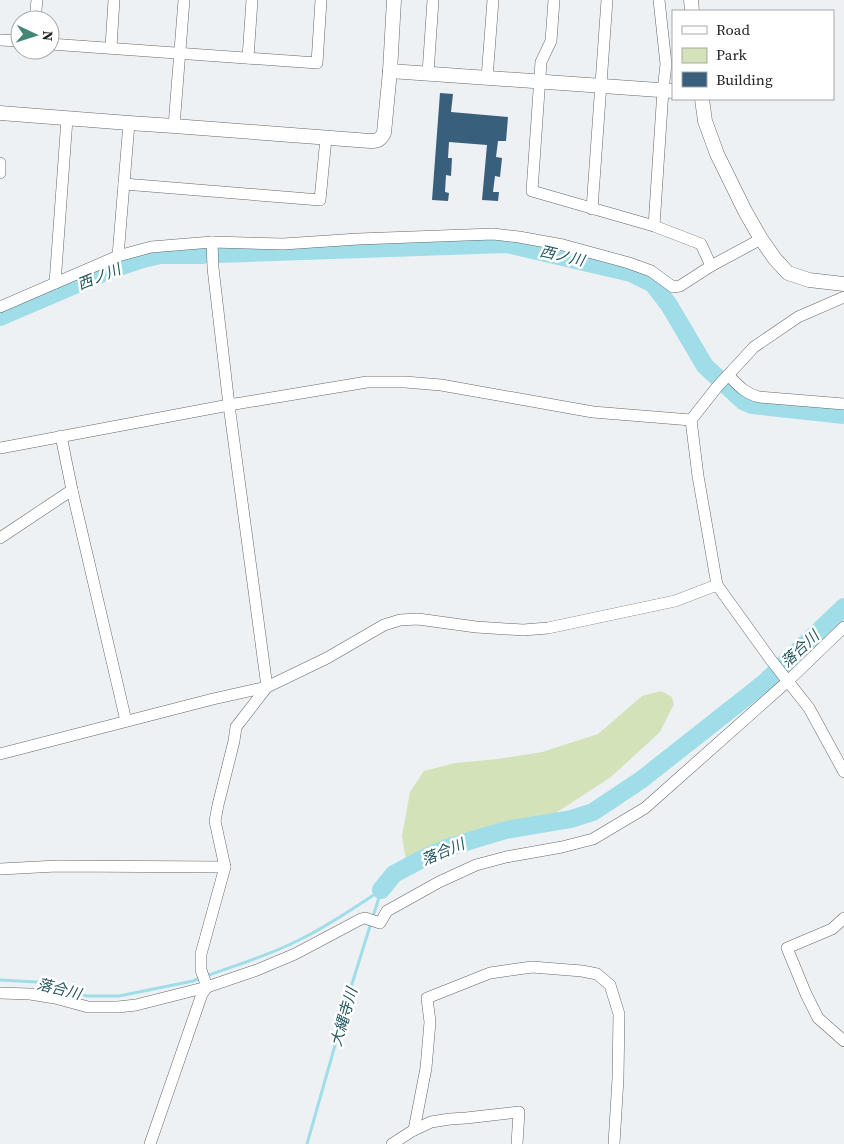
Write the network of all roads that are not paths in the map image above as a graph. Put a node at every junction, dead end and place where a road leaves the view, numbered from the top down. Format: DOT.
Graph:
graph roads {
  1 [pos="114,0"];
  2 [pos="184,0"];
  3 [pos="252,0"];
  4 [pos="321,0"];
  5 [pos="394,0"];
  6 [pos="433,0"];
  7 [pos="493,0"];
  8 [pos="554,0"];
  9 [pos="607,0"];
  10 [pos="659,0"];
  11 [pos="60,44"];
  12 [pos="111,47"];
  13 [pos="180,52"];
  14 [pos="248,58"];
  15 [pos="390,71"];
  16 [pos="428,73"];
  17 [pos="487,78"];
  18 [pos="539,81"];
  19 [pos="600,86"];
  20 [pos="668,90"];
  21 [pos="702,100"];
  22 [pos="0,113"];
  23 [pos="68,119"];
  24 [pos="129,123"];
  25 [pos="174,126"];
  26 [pos="326,138"];
  27 [pos="0,163"];
  28 [pos="0,173"];
  29 [pos="124,184"];
  30 [pos="592,209"];
  31 [pos="654,226"];
  32 [pos="761,239"];
  33 [pos="212,242"];
  34 [pos="118,256"];
  35 [pos="712,266"];
  36 [pos="55,283"];
  37 [pos="844,284"];
  38 [pos="844,297"];
  39 [pos="0,307"];
  40 [pos="723,380"];
  41 [pos="844,404"];
  42 [pos="229,405"];
  43 [pos="691,420"];
  44 [pos="61,436"];
  45 [pos="0,448"];
  46 [pos="72,490"];
  47 [pos="0,538"];
  48 [pos="717,585"];
  49 [pos="844,627"];
  50 [pos="787,679"];
  51 [pos="267,687"];
  52 [pos="126,721"];
  53 [pos="0,754"];
  54 [pos="844,772"];
  55 [pos="225,867"];
  56 [pos="0,868"];
  57 [pos="844,918"];
  58 [pos="207,987"];
  59 [pos="0,994"];
  60 [pos="844,1041"];
  61 [pos="414,1130"];
  62 [pos="150,1144"];
  63 [pos="392,1144"];
  64 [pos="517,1144"];
  65 [pos="614,1144"];
  1 -- 12 [label="street"];
  2 -- 13 [label="street"];
  3 -- 14 [label="street"];
  4 -- 14 [label="street"];
  5 -- 15 [label="street"];
  6 -- 16 [label="street"];
  7 -- 17 [label="street"];
  8 -- 18 [label="street"];
  9 -- 19 [label="street"];
  10 -- 20 [label="street"];
  11 -- 12 [label="street"];
  12 -- 13 [label="street"];
  13 -- 14 [label="street"];
  13 -- 25 [label="street"];
  15 -- 16 [label="street"];
  15 -- 26 [label="street"];
  16 -- 17 [label="street"];
  17 -- 18 [label="street"];
  18 -- 19 [label="street"];
  18 -- 30 [label="street"];
  19 -- 20 [label="street"];
  19 -- 30 [label="street"];
  20 -- 31 [label="street"];
  21 -- 32 [label="street"];
  22 -- 23 [label="street"];
  23 -- 24 [label="street"];
  23 -- 36 [label="street"];
  24 -- 25 [label="street"];
  24 -- 29 [label="street"];
  25 -- 26 [label="street"];
  26 -- 29 [label="street"];
  27 -- 28 [label="street"];
  29 -- 34 [label="street"];
  30 -- 31 [label="street"];
  31 -- 35 [label="street"];
  32 -- 35 [label="street"];
  32 -- 37 [label="street"];
  33 -- 34 [label="street"];
  33 -- 35 [label="street"];
  33 -- 42 [label="street"];
  34 -- 36 [label="street"];
  36 -- 39 [label="street"];
  38 -- 40 [label="street"];
  40 -- 41 [label="street"];
  40 -- 43 [label="street"];
  42 -- 43 [label="street"];
  42 -- 44 [label="street"];
  42 -- 51 [label="street"];
  43 -- 48 [label="street"];
  44 -- 45 [label="street"];
  44 -- 46 [label="street"];
  46 -- 47 [label="street"];
  46 -- 52 [label="street"];
  48 -- 50 [label="street"];
  48 -- 51 [label="street"];
  49 -- 50 [label="street"];
  50 -- 54 [label="street"];
  50 -- 58 [label="street"];
  51 -- 52 [label="street"];
  51 -- 55 [label="street"];
  52 -- 53 [label="street"];
  55 -- 56 [label="street"];
  55 -- 58 [label="street"];
  57 -- 60 [label="street"];
  58 -- 59 [label="street"];
  58 -- 62 [label="street"];
  61 -- 63 [label="street"];
  61 -- 64 [label="street"];
  61 -- 65 [label="street"];
}
